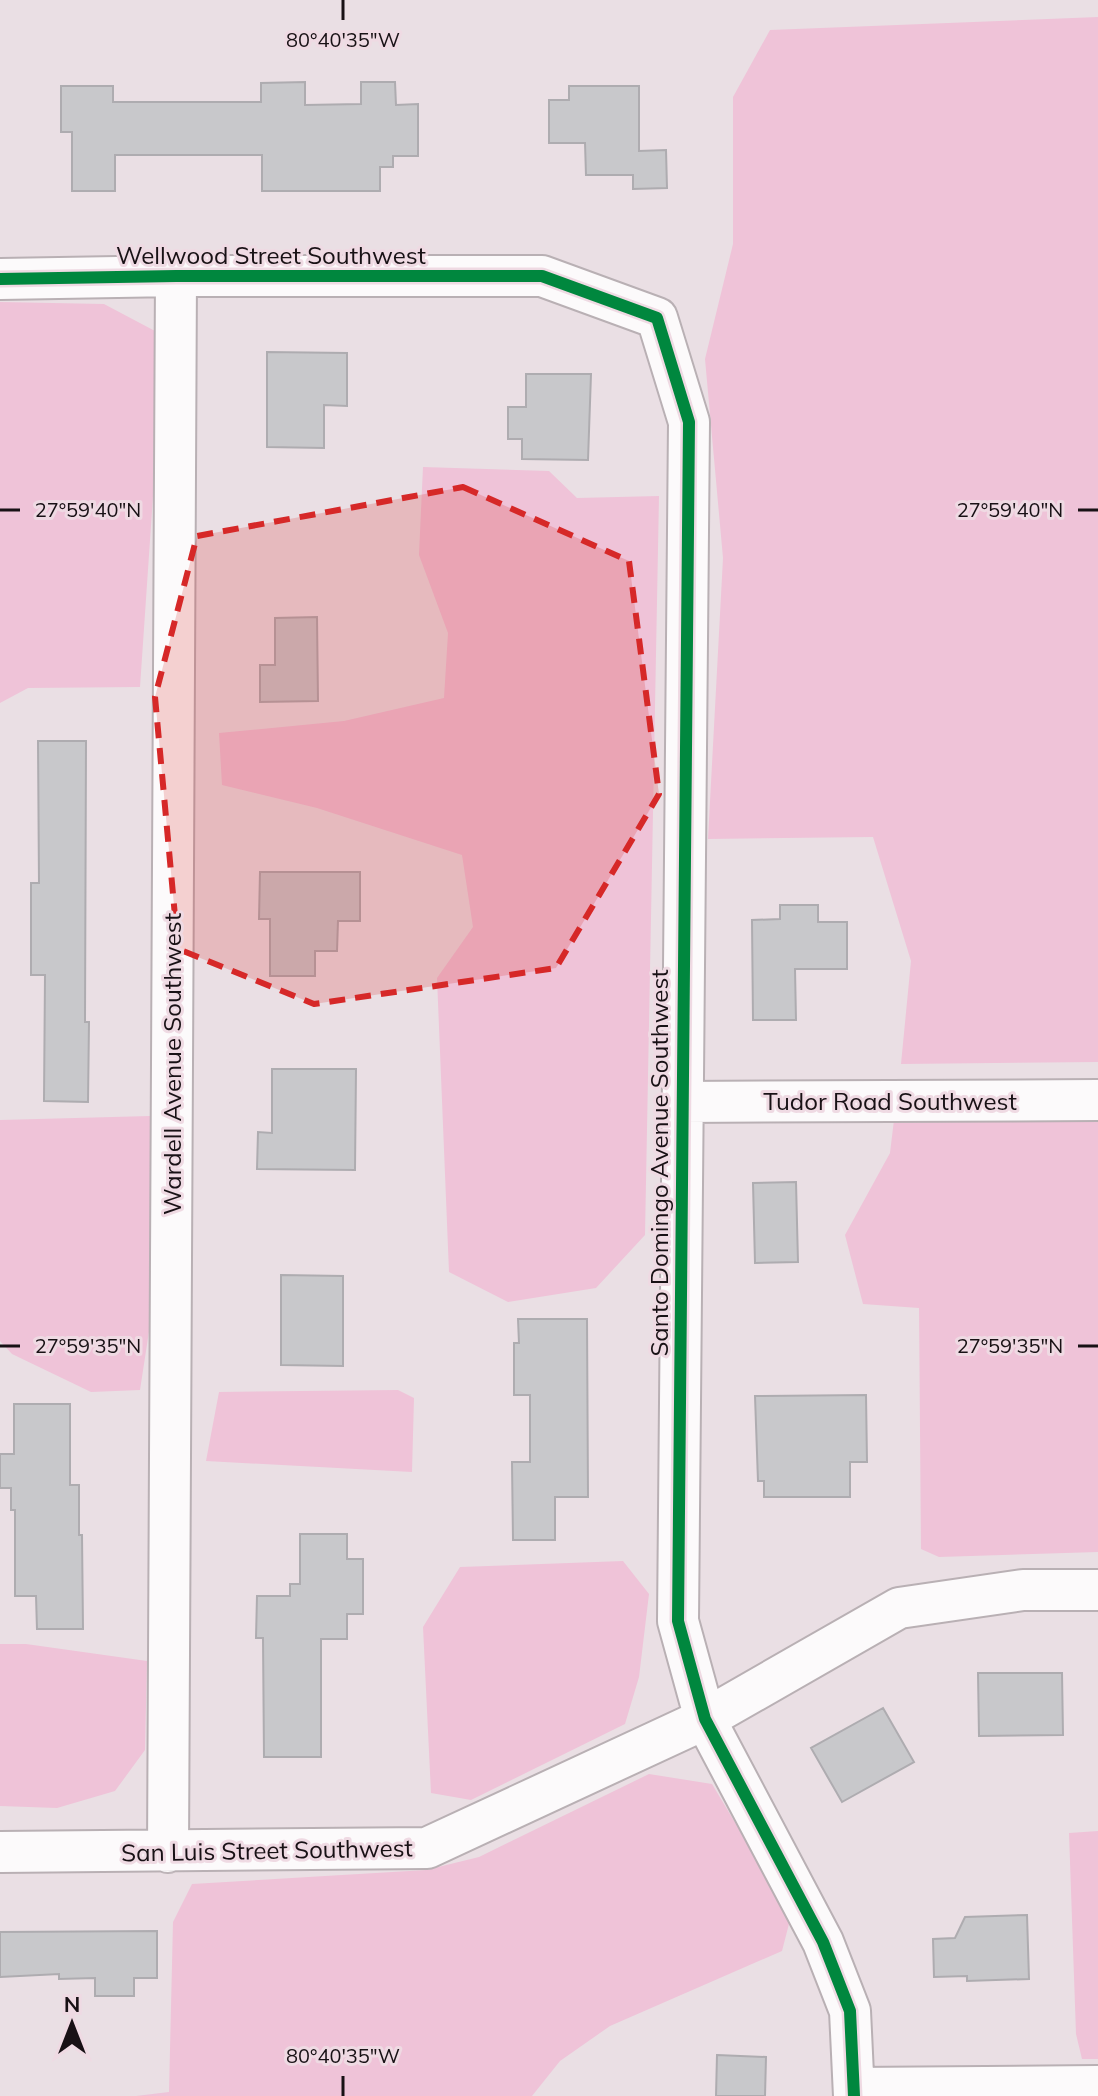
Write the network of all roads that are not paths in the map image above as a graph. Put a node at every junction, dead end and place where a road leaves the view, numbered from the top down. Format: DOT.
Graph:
graph roads {
  1 [pos="176,276"];
  2 [pos="542,276"];
  3 [pos="0,279"];
  4 [pos="1098,1100"];
  5 [pos="681,1102"];
  6 [pos="1098,1590"];
  7 [pos="705,1719"];
  8 [pos="0,1852"];
  9 [pos="168,1852"];
  10 [pos="1098,2086"];
  11 [pos="854,2092"];
  1 -- 2 [label="street, Wellwood Street Southwest"];
  1 -- 3 [label="street, Wellwood Street Southwest"];
  1 -- 9 [label="street, Wardell Avenue Southwest"];
  2 -- 5 [label="street, Santo Domingo Avenue Southwest"];
  4 -- 5 [label="street, Tudor Road Southwest"];
  5 -- 7 [label="street, Santo Domingo Avenue Southwest"];
  6 -- 7 [label="street, San Luis Street Southwest"];
  7 -- 9 [label="street, San Luis Street Southwest"];
  7 -- 11 [label="street, Santo Domingo Avenue Southwest"];
  8 -- 9 [label="street, San Luis Street Southwest"];
  10 -- 11 [label="street"];
}
